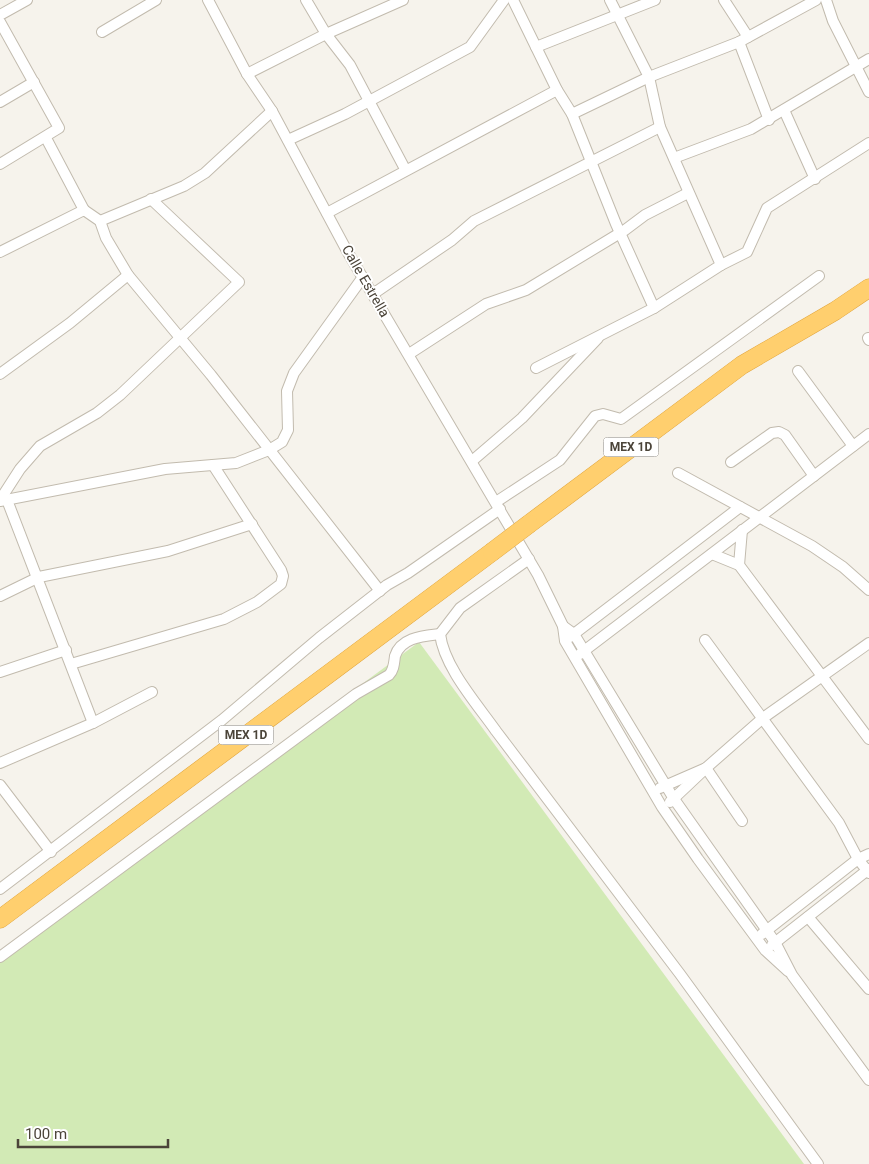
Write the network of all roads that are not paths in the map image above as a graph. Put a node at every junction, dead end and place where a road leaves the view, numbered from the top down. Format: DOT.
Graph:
graph roads {
  1 [pos="27,0"];
  2 [pos="156,0"];
  3 [pos="208,0"];
  4 [pos="306,0"];
  5 [pos="403,0"];
  6 [pos="504,0"];
  7 [pos="513,0"];
  8 [pos="610,0"];
  9 [pos="654,0"];
  10 [pos="724,0"];
  11 [pos="816,0"];
  12 [pos="826,0"];
  13 [pos="0,15"];
  14 [pos="617,15"];
  15 [pos="0,22"];
  16 [pos="102,32"];
  17 [pos="326,34"];
  18 [pos="744,40"];
  19 [pos="536,47"];
  20 [pos="869,59"];
  21 [pos="856,66"];
  22 [pos="247,74"];
  23 [pos="649,77"];
  24 [pos="34,82"];
  25 [pos="557,90"];
  26 [pos="869,92"];
  27 [pos="0,102"];
  28 [pos="368,102"];
  29 [pos="784,110"];
  30 [pos="272,111"];
  31 [pos="572,114"];
  32 [pos="769,120"];
  33 [pos="660,126"];
  34 [pos="46,138"];
  35 [pos="288,140"];
  36 [pos="869,143"];
  37 [pos="674,158"];
  38 [pos="591,163"];
  39 [pos="0,164"];
  40 [pos="405,170"];
  41 [pos="815,179"];
  42 [pos="688,193"];
  43 [pos="151,199"];
  44 [pos="84,210"];
  45 [pos="327,213"];
  46 [pos="100,221"];
  47 [pos="620,233"];
  48 [pos="0,252"];
  49 [pos="722,264"];
  50 [pos="128,275"];
  51 [pos="819,276"];
  52 [pos="363,277"];
  53 [pos="869,288"];
  54 [pos="373,294"];
  55 [pos="654,308"];
  56 [pos="604,331"];
  57 [pos="182,339"];
  58 [pos="409,354"];
  59 [pos="536,368"];
  60 [pos="798,371"];
  61 [pos="0,374"];
  62 [pos="869,434"];
  63 [pos="853,446"];
  64 [pos="269,450"];
  65 [pos="472,461"];
  66 [pos="731,462"];
  67 [pos="212,466"];
  68 [pos="678,473"];
  69 [pos="814,476"];
  70 [pos="2,500"];
  71 [pos="498,505"];
  72 [pos="740,507"];
  73 [pos="760,516"];
  74 [pos="252,524"];
  75 [pos="742,530"];
  76 [pos="712,554"];
  77 [pos="529,558"];
  78 [pos="738,566"];
  79 [pos="39,577"];
  80 [pos="869,590"];
  81 [pos="380,591"];
  82 [pos="0,596"];
  83 [pos="563,626"];
  84 [pos="440,634"];
  85 [pos="574,634"];
  86 [pos="705,640"];
  87 [pos="566,641"];
  88 [pos="869,643"];
  89 [pos="66,650"];
  90 [pos="585,651"];
  91 [pos="575,657"];
  92 [pos="71,664"];
  93 [pos="0,672"];
  94 [pos="822,677"];
  95 [pos="152,692"];
  96 [pos="764,718"];
  97 [pos="93,723"];
  98 [pos="869,739"];
  99 [pos="0,763"];
  100 [pos="706,768"];
  101 [pos="0,785"];
  102 [pos="665,785"];
  103 [pos="654,792"];
  104 [pos="674,799"];
  105 [pos="662,807"];
  106 [pos="742,821"];
  107 [pos="51,852"];
  108 [pos="709,852"];
  109 [pos="869,854"];
  110 [pos="698,859"];
  111 [pos="858,859"];
  112 [pos="868,871"];
  113 [pos="0,889"];
  114 [pos="808,917"];
  115 [pos="0,918"];
  116 [pos="767,931"];
  117 [pos="757,939"];
  118 [pos="776,942"];
  119 [pos="765,950"];
  120 [pos="0,957"];
  121 [pos="792,975"];
  122 [pos="869,989"];
  123 [pos="869,1080"];
  124 [pos="818,1164"];
  1 -- 13 [label="street"];
  2 -- 16 [label="street"];
  3 -- 22 [label="street, Calle Estrella"];
  4 -- 17 [label="street"];
  5 -- 17 [label="street"];
  6 -- 28 [label="street"];
  7 -- 19 [label="street"];
  8 -- 14 [label="street"];
  9 -- 14 [label="street"];
  10 -- 18 [label="street"];
  11 -- 18 [label="street"];
  12 -- 21 [label="street"];
  14 -- 19 [label="street"];
  14 -- 23 [label="street"];
  15 -- 24 [label="street"];
  17 -- 22 [label="street"];
  17 -- 28 [label="street"];
  18 -- 23 [label="street"];
  18 -- 32 [label="street"];
  19 -- 25 [label="street"];
  20 -- 21 [label="street"];
  21 -- 26 [label="street"];
  21 -- 29 [label="street"];
  22 -- 30 [label="street, Calle Estrella"];
  23 -- 31 [label="street"];
  23 -- 33 [label="street"];
  24 -- 27 [label="street"];
  24 -- 34 [label="street"];
  25 -- 31 [label="street"];
  25 -- 40 [label="street"];
  28 -- 35 [label="street"];
  28 -- 40 [label="street"];
  29 -- 32 [label="street"];
  29 -- 41 [label="street"];
  30 -- 35 [label="street, Calle Estrella"];
  30 -- 43 [label="street"];
  31 -- 38 [label="street"];
  32 -- 37 [label="street"];
  33 -- 37 [label="street"];
  33 -- 38 [label="street"];
  34 -- 39 [label="street"];
  34 -- 44 [label="street"];
  35 -- 45 [label="street, Calle Estrella"];
  36 -- 41 [label="street"];
  37 -- 42 [label="street"];
  38 -- 47 [label="street"];
  38 -- 54 [label="street"];
  40 -- 45 [label="street"];
  41 -- 49 [label="street"];
  42 -- 47 [label="street"];
  42 -- 49 [label="street"];
  43 -- 46 [label="street"];
  43 -- 57 [label="street"];
  44 -- 46 [label="street"];
  44 -- 48 [label="street"];
  45 -- 52 [label="street, Calle Estrella"];
  46 -- 50 [label="street"];
  47 -- 55 [label="street"];
  47 -- 58 [label="street"];
  49 -- 55 [label="street"];
  50 -- 57 [label="street"];
  50 -- 61 [label="street"];
  51 -- 71 [label="street"];
  52 -- 54 [label="street, Calle Estrella"];
  52 -- 64 [label="street"];
  53 -- 115 [label="highway, MEX 1D, bridge"];
  54 -- 58 [label="street, Calle Estrella"];
  55 -- 56 [label="street"];
  56 -- 59 [label="street"];
  56 -- 65 [label="street"];
  57 -- 64 [label="street"];
  57 -- 70 [label="street"];
  58 -- 65 [label="street, Calle Estrella"];
  60 -- 63 [label="street"];
  62 -- 63 [label="street"];
  63 -- 69 [label="street"];
  64 -- 67 [label="street"];
  64 -- 81 [label="street"];
  65 -- 71 [label="street, Calle Estrella"];
  66 -- 69 [label="street"];
  67 -- 70 [label="street"];
  67 -- 74 [label="street"];
  68 -- 72 [label="street"];
  69 -- 73 [label="street"];
  70 -- 79 [label="street"];
  71 -- 77 [label="street, Calle Estrella"];
  71 -- 81 [label="street"];
  72 -- 73 [label="street"];
  72 -- 85 [label="street"];
  73 -- 75 [label="street"];
  73 -- 80 [label="street"];
  74 -- 79 [label="street"];
  74 -- 92 [label="street"];
  75 -- 76 [label="street"];
  75 -- 78 [label="street"];
  76 -- 78 [label="street"];
  76 -- 90 [label="street"];
  77 -- 83 [label="street, Calle Estrella"];
  77 -- 84 [label="street"];
  78 -- 94 [label="street"];
  79 -- 82 [label="street"];
  79 -- 89 [label="street"];
  81 -- 107 [label="street"];
  83 -- 85 [label="street"];
  83 -- 87 [label="street"];
  84 -- 120 [label="street"];
  84 -- 124 [label="street"];
  85 -- 87 [label="street"];
  85 -- 90 [label="street"];
  86 -- 96 [label="street"];
  87 -- 91 [label="street"];
  88 -- 94 [label="street"];
  89 -- 92 [label="street"];
  89 -- 93 [label="street"];
  90 -- 91 [label="street"];
  90 -- 102 [label="street"];
  91 -- 103 [label="street"];
  92 -- 97 [label="street"];
  94 -- 96 [label="street"];
  94 -- 98 [label="street"];
  95 -- 97 [label="street"];
  96 -- 100 [label="street"];
  96 -- 111 [label="street"];
  97 -- 99 [label="street"];
  100 -- 102 [label="street"];
  100 -- 104 [label="street"];
  100 -- 106 [label="street"];
  101 -- 107 [label="street"];
  102 -- 103 [label="street"];
  102 -- 104 [label="street"];
  103 -- 105 [label="street"];
  104 -- 105 [label="street"];
  104 -- 108 [label="street"];
  105 -- 110 [label="street"];
  107 -- 113 [label="street"];
  108 -- 110 [label="street"];
  108 -- 116 [label="street"];
  109 -- 111 [label="street"];
  110 -- 117 [label="street"];
  111 -- 112 [label="street"];
  111 -- 116 [label="street"];
  112 -- 114 [label="street"];
  114 -- 118 [label="street"];
  114 -- 122 [label="street"];
  116 -- 117 [label="street"];
  116 -- 118 [label="street"];
  117 -- 119 [label="street"];
  118 -- 119 [label="street"];
  118 -- 121 [label="street"];
  119 -- 121 [label="street"];
  121 -- 123 [label="street"];
}
